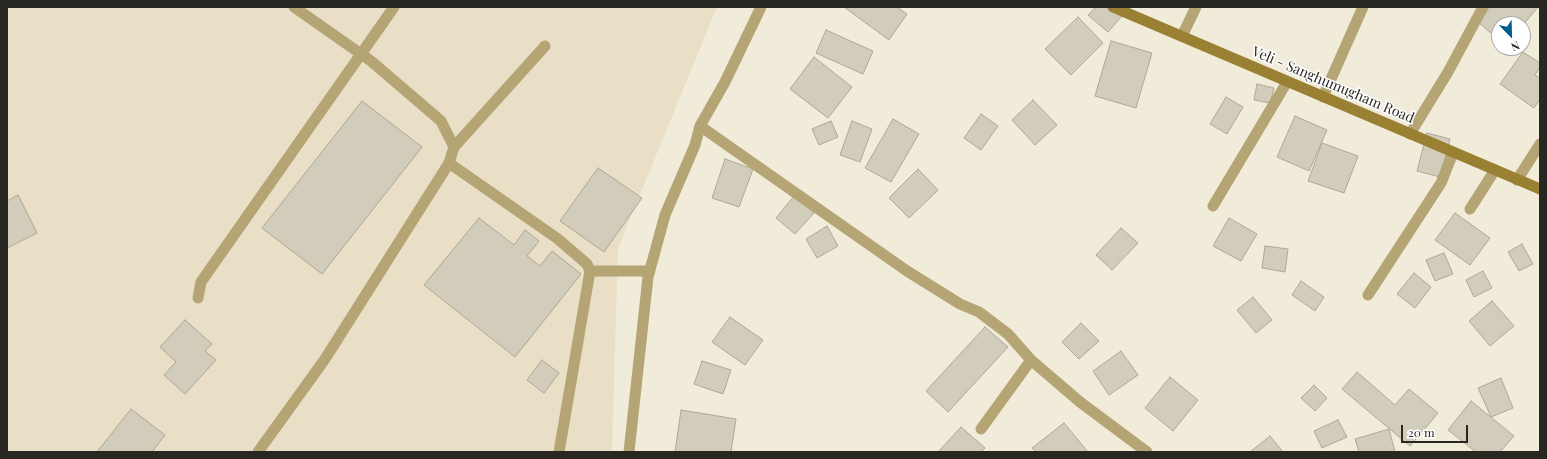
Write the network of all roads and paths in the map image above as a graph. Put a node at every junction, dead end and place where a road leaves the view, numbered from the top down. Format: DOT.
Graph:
graph roads {
  1 [pos="294,7"];
  2 [pos="394,7"];
  3 [pos="761,7"];
  4 [pos="1114,7"];
  5 [pos="1196,7"];
  6 [pos="1363,7"];
  7 [pos="1483,7"];
  8 [pos="1182,36"];
  9 [pos="545,46"];
  10 [pos="360,54"];
  11 [pos="1288,82"];
  12 [pos="1323,97"];
  13 [pos="700,126"];
  14 [pos="1410,134"];
  15 [pos="1540,144"];
  16 [pos="454,147"];
  17 [pos="1453,153"];
  18 [pos="449,163"];
  19 [pos="1495,170"];
  20 [pos="1517,180"];
  21 [pos="1540,189"];
  22 [pos="1214,206"];
  23 [pos="1470,209"];
  24 [pos="650,271"];
  25 [pos="590,272"];
  26 [pos="1368,295"];
  27 [pos="198,298"];
  28 [pos="1031,360"];
  29 [pos="981,429"];
  30 [pos="258,452"];
  31 [pos="559,452"];
  32 [pos="629,452"];
  33 [pos="1147,452"];
  1 -- 10 [label="street"];
  2 -- 10 [label="street"];
  3 -- 13 [label="street"];
  4 -- 8 [label="main road, Veli - Sanghumugham Road"];
  5 -- 8 [label="street"];
  6 -- 12 [label="street"];
  7 -- 14 [label="street"];
  8 -- 11 [label="main road, Veli - Sanghumugham Road"];
  9 -- 16 [label="street"];
  10 -- 16 [label="street"];
  10 -- 27 [label="street"];
  11 -- 12 [label="main road, Veli - Sanghumugham Road"];
  11 -- 22 [label="street"];
  12 -- 14 [label="main road, Veli - Sanghumugham Road"];
  13 -- 24 [label="street"];
  13 -- 28 [label="street"];
  14 -- 17 [label="main road, Veli - Sanghumugham Road"];
  15 -- 20 [label="street"];
  16 -- 18 [label="street"];
  17 -- 19 [label="main road, Veli - Sanghumugham Road"];
  17 -- 26 [label="street"];
  18 -- 25 [label="street"];
  18 -- 30 [label="street"];
  19 -- 20 [label="main road, Veli - Sanghumugham Road"];
  19 -- 23 [label="street"];
  20 -- 21 [label="main road, Veli - Sanghumugham Road"];
  24 -- 25 [label="street"];
  24 -- 32 [label="street"];
  25 -- 31 [label="street"];
  28 -- 29 [label="street"];
  28 -- 33 [label="street"];
}
